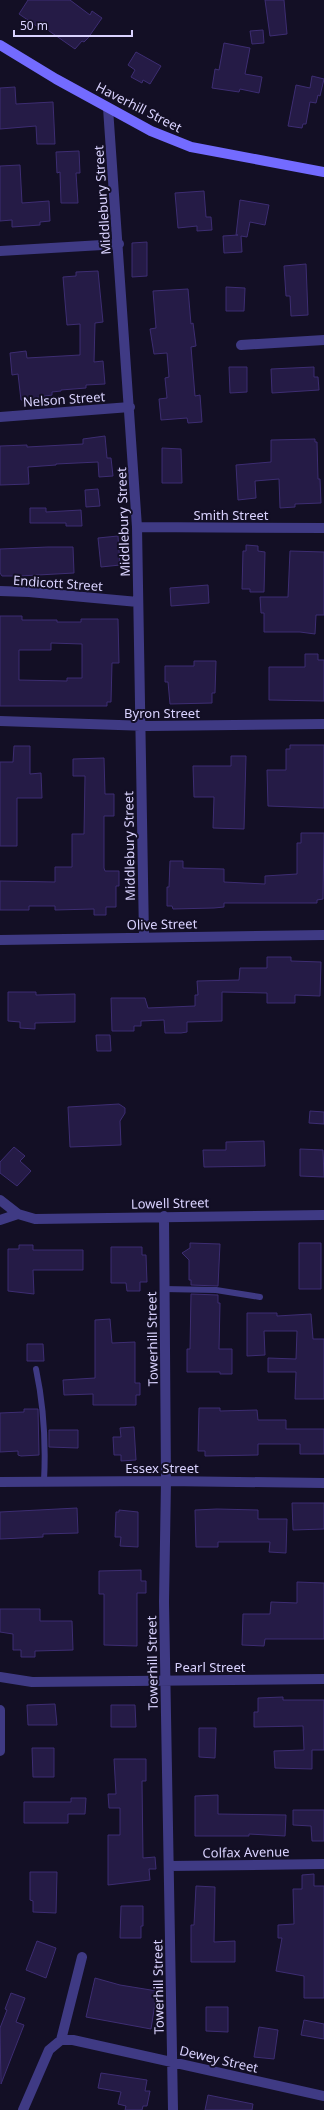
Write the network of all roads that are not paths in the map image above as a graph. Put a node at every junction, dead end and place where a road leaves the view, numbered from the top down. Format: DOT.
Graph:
graph roads {
  1 [pos="0,45"];
  2 [pos="108,108"];
  3 [pos="324,172"];
  4 [pos="119,244"];
  5 [pos="0,252"];
  6 [pos="324,340"];
  7 [pos="241,345"];
  8 [pos="130,407"];
  9 [pos="0,417"];
  10 [pos="137,527"];
  11 [pos="324,528"];
  12 [pos="0,591"];
  13 [pos="138,602"];
  14 [pos="0,721"];
  15 [pos="324,724"];
  16 [pos="140,726"];
  17 [pos="324,935"];
  18 [pos="144,937"];
  19 [pos="0,940"];
  20 [pos="0,1200"];
  21 [pos="18,1214"];
  22 [pos="324,1215"];
  23 [pos="164,1216"];
  24 [pos="0,1220"];
  25 [pos="164,1289"];
  26 [pos="260,1297"];
  27 [pos="36,1368"];
  28 [pos="44,1481"];
  29 [pos="166,1481"];
  30 [pos="0,1482"];
  31 [pos="324,1483"];
  32 [pos="0,1676"];
  33 [pos="324,1679"];
  34 [pos="166,1680"];
  35 [pos="0,1710"];
  36 [pos="0,1751"];
  37 [pos="324,1864"];
  38 [pos="169,1866"];
  39 [pos="82,1957"];
  40 [pos="61,2040"];
  41 [pos="172,2062"];
  42 [pos="324,2096"];
  43 [pos="23,2110"];
  44 [pos="173,2110"];
  1 -- 2 [label="main road, Haverhill Street"];
  2 -- 3 [label="main road, Haverhill Street"];
  2 -- 4 [label="street, Middlebury Street"];
  4 -- 5 [label="street"];
  4 -- 8 [label="street, Middlebury Street"];
  6 -- 7 [label="street"];
  8 -- 9 [label="street, Nelson Street"];
  8 -- 10 [label="street, Middlebury Street"];
  10 -- 11 [label="street, Smith Street"];
  10 -- 13 [label="street, Middlebury Street"];
  12 -- 13 [label="street, Endicott Street"];
  13 -- 16 [label="street, Middlebury Street"];
  14 -- 16 [label="street, Byron Street"];
  15 -- 16 [label="street, Byron Street"];
  16 -- 18 [label="street, Middlebury Street"];
  17 -- 18 [label="street, Olive Street"];
  18 -- 19 [label="street, Olive Street"];
  20 -- 21 [label="street, Lowell Street"];
  21 -- 23 [label="street, Lowell Street"];
  21 -- 24 [label="street"];
  22 -- 23 [label="street, Lowell Street"];
  23 -- 25 [label="street, Towerhill Street"];
  25 -- 26 [label="lane"];
  25 -- 29 [label="street, Towerhill Street"];
  27 -- 28 [label="lane"];
  28 -- 29 [label="street, Essex Street"];
  28 -- 30 [label="street, Essex Street"];
  29 -- 31 [label="street, Essex Street"];
  29 -- 34 [label="street, Towerhill Street"];
  32 -- 34 [label="street, Pearl Street"];
  33 -- 34 [label="street, Pearl Street"];
  34 -- 38 [label="street, Towerhill Street"];
  35 -- 36 [label="street"];
  37 -- 38 [label="street, Colfax Avenue"];
  38 -- 41 [label="street, Towerhill Street"];
  39 -- 40 [label="street"];
  40 -- 41 [label="street, Dewey Street"];
  40 -- 43 [label="street"];
  41 -- 42 [label="street, Dewey Street"];
  41 -- 44 [label="street, Towerhill Street"];
}
